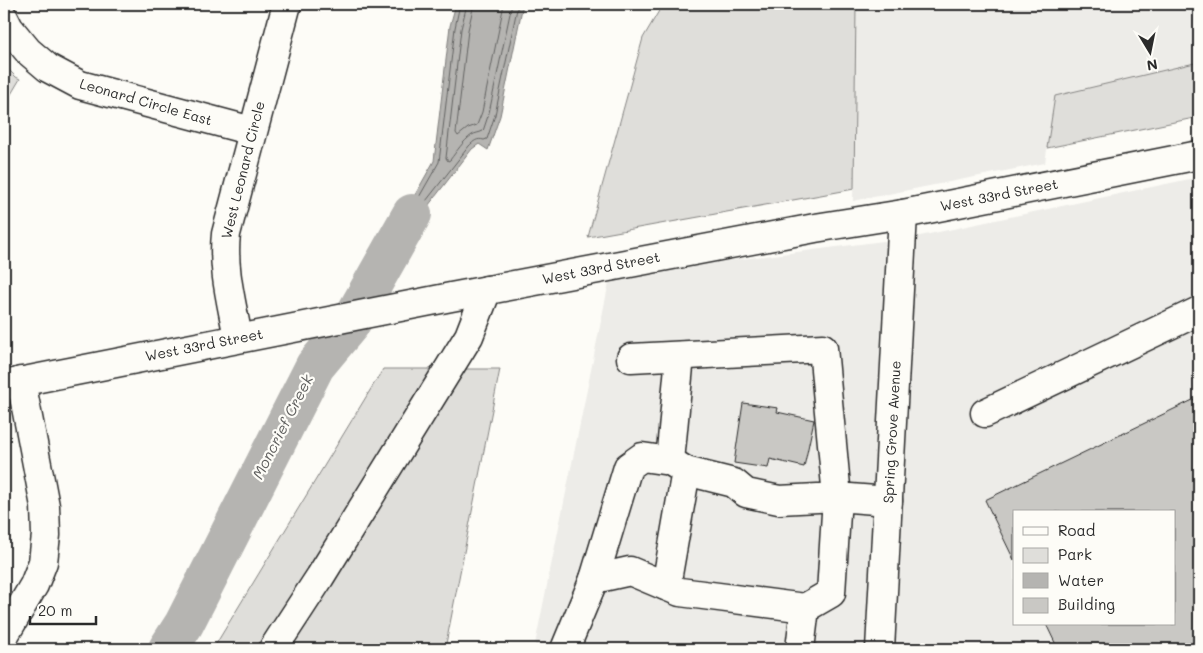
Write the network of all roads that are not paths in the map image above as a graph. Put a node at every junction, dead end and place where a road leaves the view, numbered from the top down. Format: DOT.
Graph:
graph roads {
  1 [pos="288,4"];
  2 [pos="4,18"];
  3 [pos="252,131"];
  4 [pos="1199,155"];
  5 [pos="903,214"];
  6 [pos="487,290"];
  7 [pos="1199,311"];
  8 [pos="238,338"];
  9 [pos="680,356"];
  10 [pos="631,358"];
  11 [pos="12,383"];
  12 [pos="985,413"];
  13 [pos="678,466"];
  14 [pos="837,497"];
  15 [pos="888,501"];
  16 [pos="594,579"];
  17 [pos="666,586"];
  18 [pos="805,608"];
  19 [pos="4,636"];
  20 [pos="273,649"];
  21 [pos="565,649"];
  22 [pos="800,649"];
  23 [pos="880,649"];
  1 -- 3 [label="street, West Leonard Circle"];
  2 -- 3 [label="street, Leonard Circle East"];
  3 -- 8 [label="street, West Leonard Circle"];
  4 -- 5 [label="street, West 33rd Street"];
  5 -- 6 [label="street, West 33rd Street"];
  5 -- 15 [label="street, Spring Grove Avenue"];
  6 -- 8 [label="street, West 33rd Street"];
  6 -- 20 [label="street"];
  7 -- 12 [label="street"];
  8 -- 11 [label="street, West 33rd Street"];
  9 -- 10 [label="street"];
  9 -- 13 [label="street"];
  9 -- 14 [label="street"];
  11 -- 19 [label="street"];
  13 -- 14 [label="street"];
  13 -- 16 [label="street"];
  13 -- 17 [label="street"];
  14 -- 15 [label="street"];
  14 -- 18 [label="street"];
  15 -- 23 [label="street, Spring Grove Avenue"];
  16 -- 17 [label="street"];
  16 -- 21 [label="street"];
  17 -- 18 [label="street"];
  18 -- 22 [label="street"];
}
